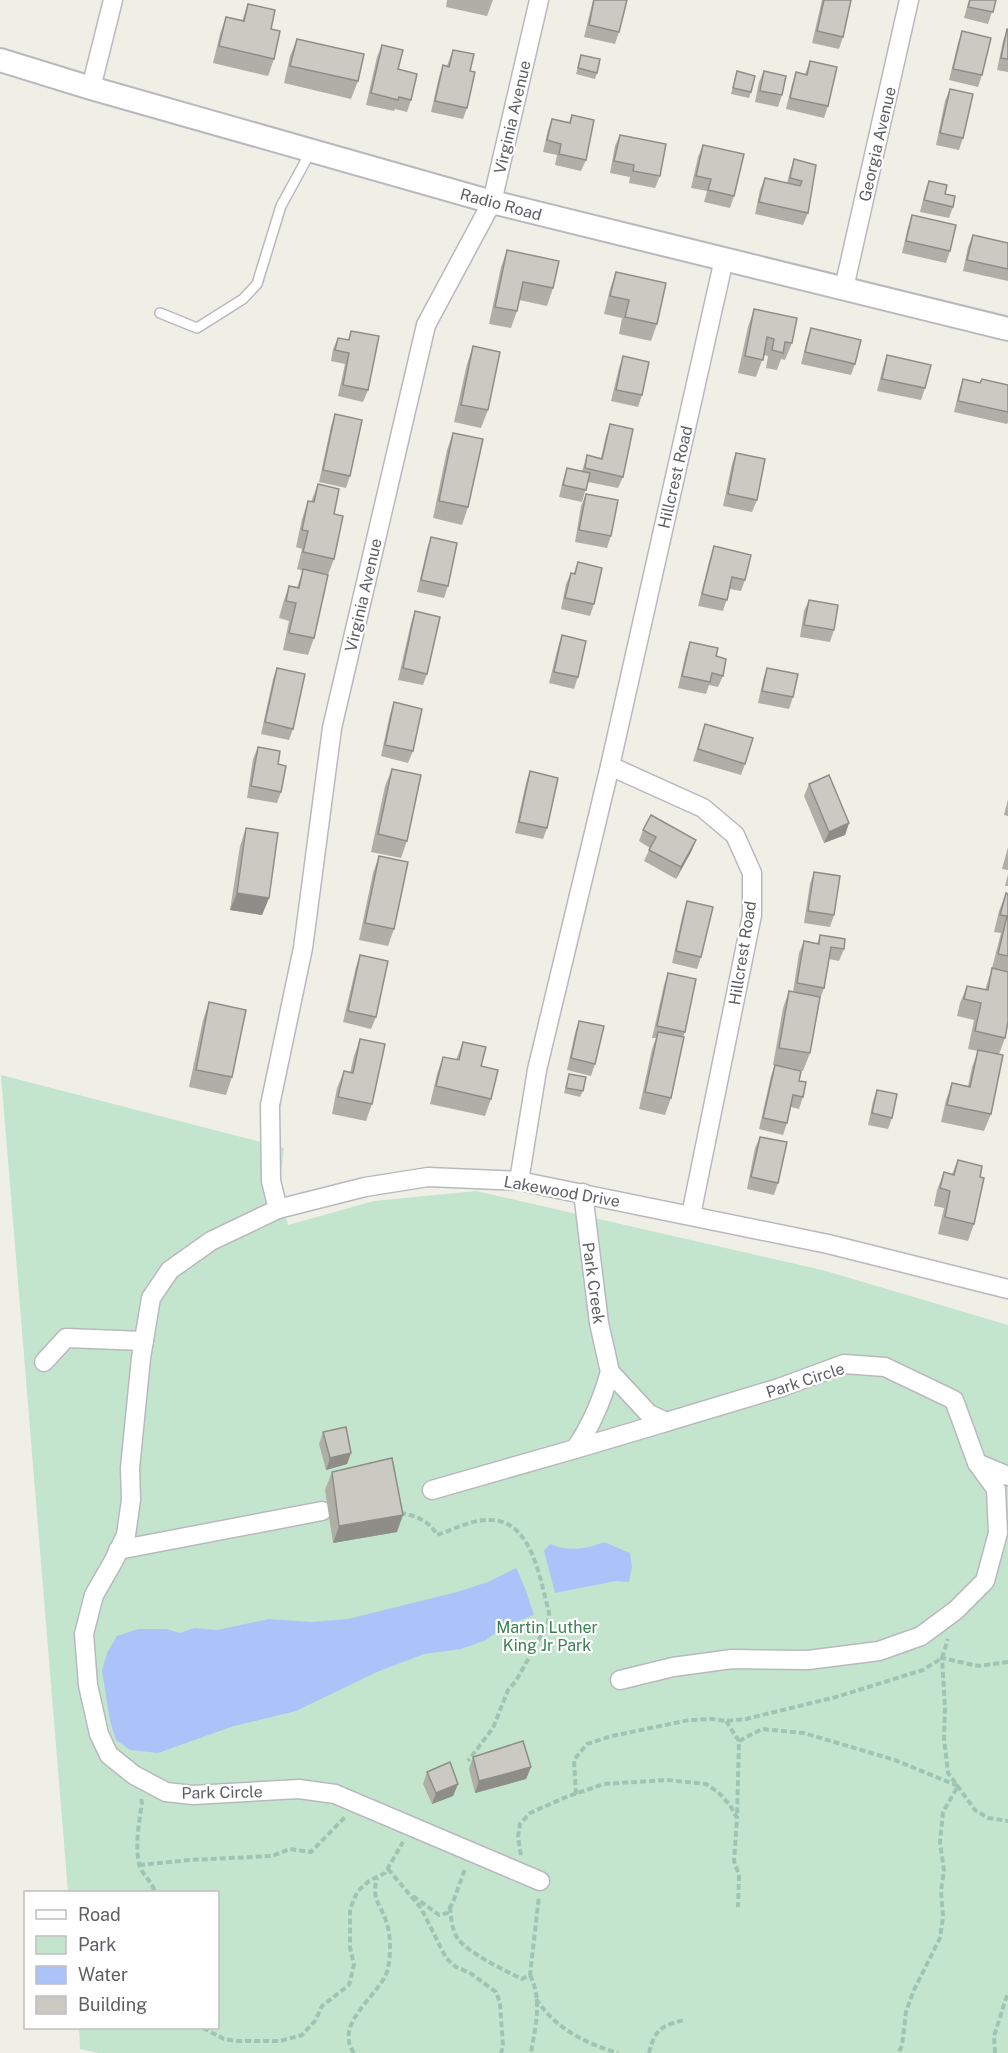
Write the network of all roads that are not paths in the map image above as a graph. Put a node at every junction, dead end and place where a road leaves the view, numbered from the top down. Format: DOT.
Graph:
graph roads {
  1 [pos="113,0"];
  2 [pos="539,0"];
  3 [pos="909,0"];
  4 [pos="0,60"];
  5 [pos="91,88"];
  6 [pos="311,151"];
  7 [pos="492,202"];
  8 [pos="724,259"];
  9 [pos="844,288"];
  10 [pos="160,313"];
  11 [pos="1008,328"];
  12 [pos="610,766"];
  13 [pos="519,1181"];
  14 [pos="583,1193"];
  15 [pos="278,1209"];
  16 [pos="691,1215"];
  17 [pos="1008,1289"];
  18 [pos="144,1341"];
  19 [pos="44,1362"];
  20 [pos="610,1372"];
  21 [pos="666,1422"];
  22 [pos="575,1449"];
  23 [pos="977,1463"];
  24 [pos="1008,1476"];
  25 [pos="432,1490"];
  26 [pos="322,1511"];
  27 [pos="1008,1544"];
  28 [pos="118,1550"];
  29 [pos="985,1581"];
  30 [pos="620,1680"];
  31 [pos="540,1881"];
  1 -- 5 [label="street"];
  2 -- 7 [label="street, Virginia Avenue"];
  3 -- 9 [label="street, Georgia Avenue"];
  4 -- 5 [label="street, Radio Road"];
  5 -- 6 [label="street, Radio Road"];
  6 -- 7 [label="street, Radio Road"];
  6 -- 10 [label="lane"];
  7 -- 8 [label="street, Radio Road"];
  7 -- 15 [label="street, Virginia Avenue"];
  8 -- 9 [label="street, Radio Road"];
  8 -- 12 [label="street, Hillcrest Road"];
  9 -- 11 [label="street, Radio Road"];
  12 -- 13 [label="street, Hillcrest Road"];
  12 -- 16 [label="street, Hillcrest Road"];
  13 -- 14 [label="street, Lakewood Drive"];
  13 -- 15 [label="street, Lakewood Drive"];
  14 -- 16 [label="street, Lakewood Drive"];
  14 -- 20 [label="street, Park Creek"];
  15 -- 18 [label="street, Lakewood Drive"];
  16 -- 17 [label="street, Lakewood Drive"];
  18 -- 19 [label="street"];
  18 -- 28 [label="street, Park Circle"];
  20 -- 21 [label="street"];
  20 -- 22 [label="street"];
  21 -- 22 [label="street"];
  21 -- 23 [label="street, Park Circle"];
  22 -- 25 [label="street"];
  23 -- 24 [label="street"];
  23 -- 29 [label="street, Park Circle"];
  26 -- 28 [label="street"];
  27 -- 29 [label="street"];
  28 -- 31 [label="street, Park Circle"];
  29 -- 30 [label="street, Park Circle"];
}
